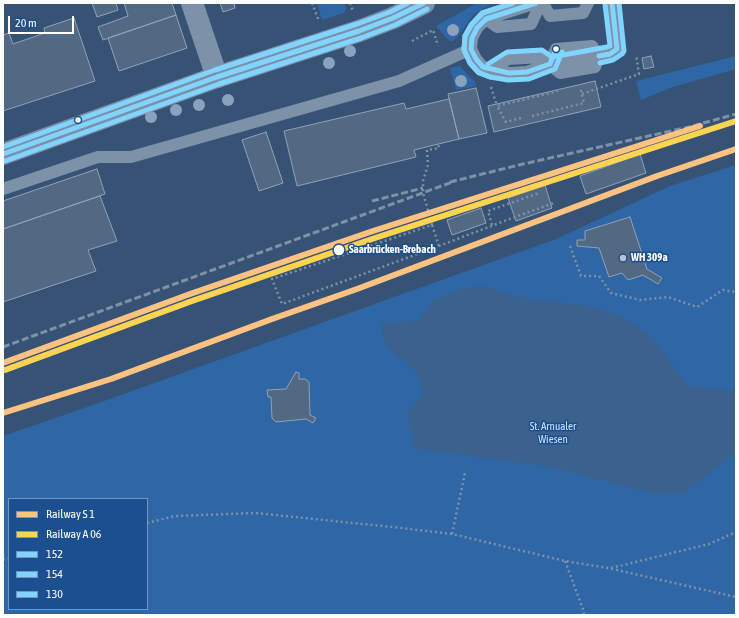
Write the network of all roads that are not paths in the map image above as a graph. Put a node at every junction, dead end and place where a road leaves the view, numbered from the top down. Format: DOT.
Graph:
graph roads {
  1 [pos="192,3"];
  2 [pos="424,3"];
  3 [pos="536,3"];
  4 [pos="542,3"];
  5 [pos="588,3"];
  6 [pos="612,3"];
  7 [pos="486,19"];
  8 [pos="471,49"];
  9 [pos="217,77"];
  10 [pos="3,154"];
  11 [pos="3,189"];
  1 -- 9 [label="street"];
  2 -- 9 [label="main road"];
  3 -- 7 [label="lane"];
  4 -- 5 [label="lane"];
  4 -- 7 [label="lane"];
  6 -- 8 [label="lane"];
  7 -- 8 [label="lane"];
  8 -- 11 [label="lane"];
  9 -- 10 [label="main road"];
}
